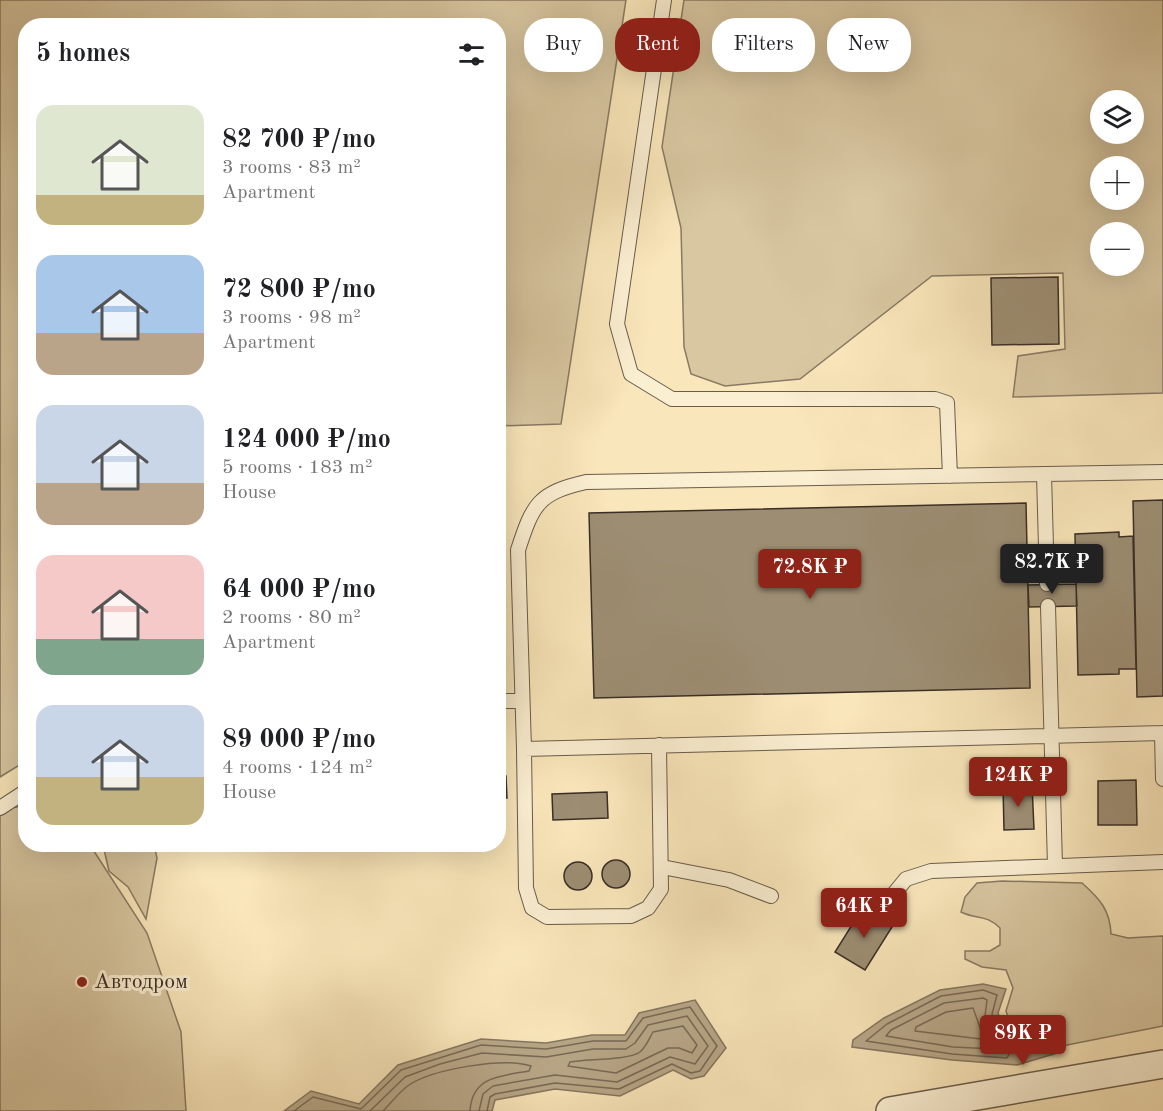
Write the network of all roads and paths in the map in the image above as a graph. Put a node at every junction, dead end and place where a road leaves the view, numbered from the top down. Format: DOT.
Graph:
graph roads {
  1 [pos="664,0"];
  2 [pos="1163,472"];
  3 [pos="1044,474"];
  4 [pos="950,476"];
  5 [pos="1047,584"];
  6 [pos="1048,606"];
  7 [pos="506,701"];
  8 [pos="522,701"];
  9 [pos="1162,733"];
  10 [pos="1051,735"];
  11 [pos="659,745"];
  12 [pos="524,749"];
  13 [pos="1163,779"];
  14 [pos="18,796"];
  15 [pos="0,808"];
  16 [pos="1163,862"];
  17 [pos="1055,866"];
  18 [pos="662,867"];
  19 [pos="771,896"];
  20 [pos="888,901"];
  21 [pos="1163,1064"];
  22 [pos="890,1111"];
  1 -- 4 [label="lane"];
  2 -- 3 [label="lane"];
  3 -- 4 [label="lane"];
  3 -- 5 [label="lane"];
  4 -- 8 [label="lane"];
  6 -- 10 [label="lane"];
  7 -- 8 [label="lane"];
  8 -- 12 [label="lane"];
  9 -- 10 [label="lane"];
  9 -- 13 [label="lane"];
  10 -- 11 [label="lane"];
  10 -- 17 [label="lane"];
  11 -- 12 [label="lane"];
  11 -- 18 [label="lane"];
  12 -- 18 [label="lane"];
  14 -- 15 [label="lane"];
  16 -- 17 [label="lane"];
  17 -- 20 [label="lane"];
  18 -- 19 [label="lane"];
  21 -- 22 [label="street"];
}
